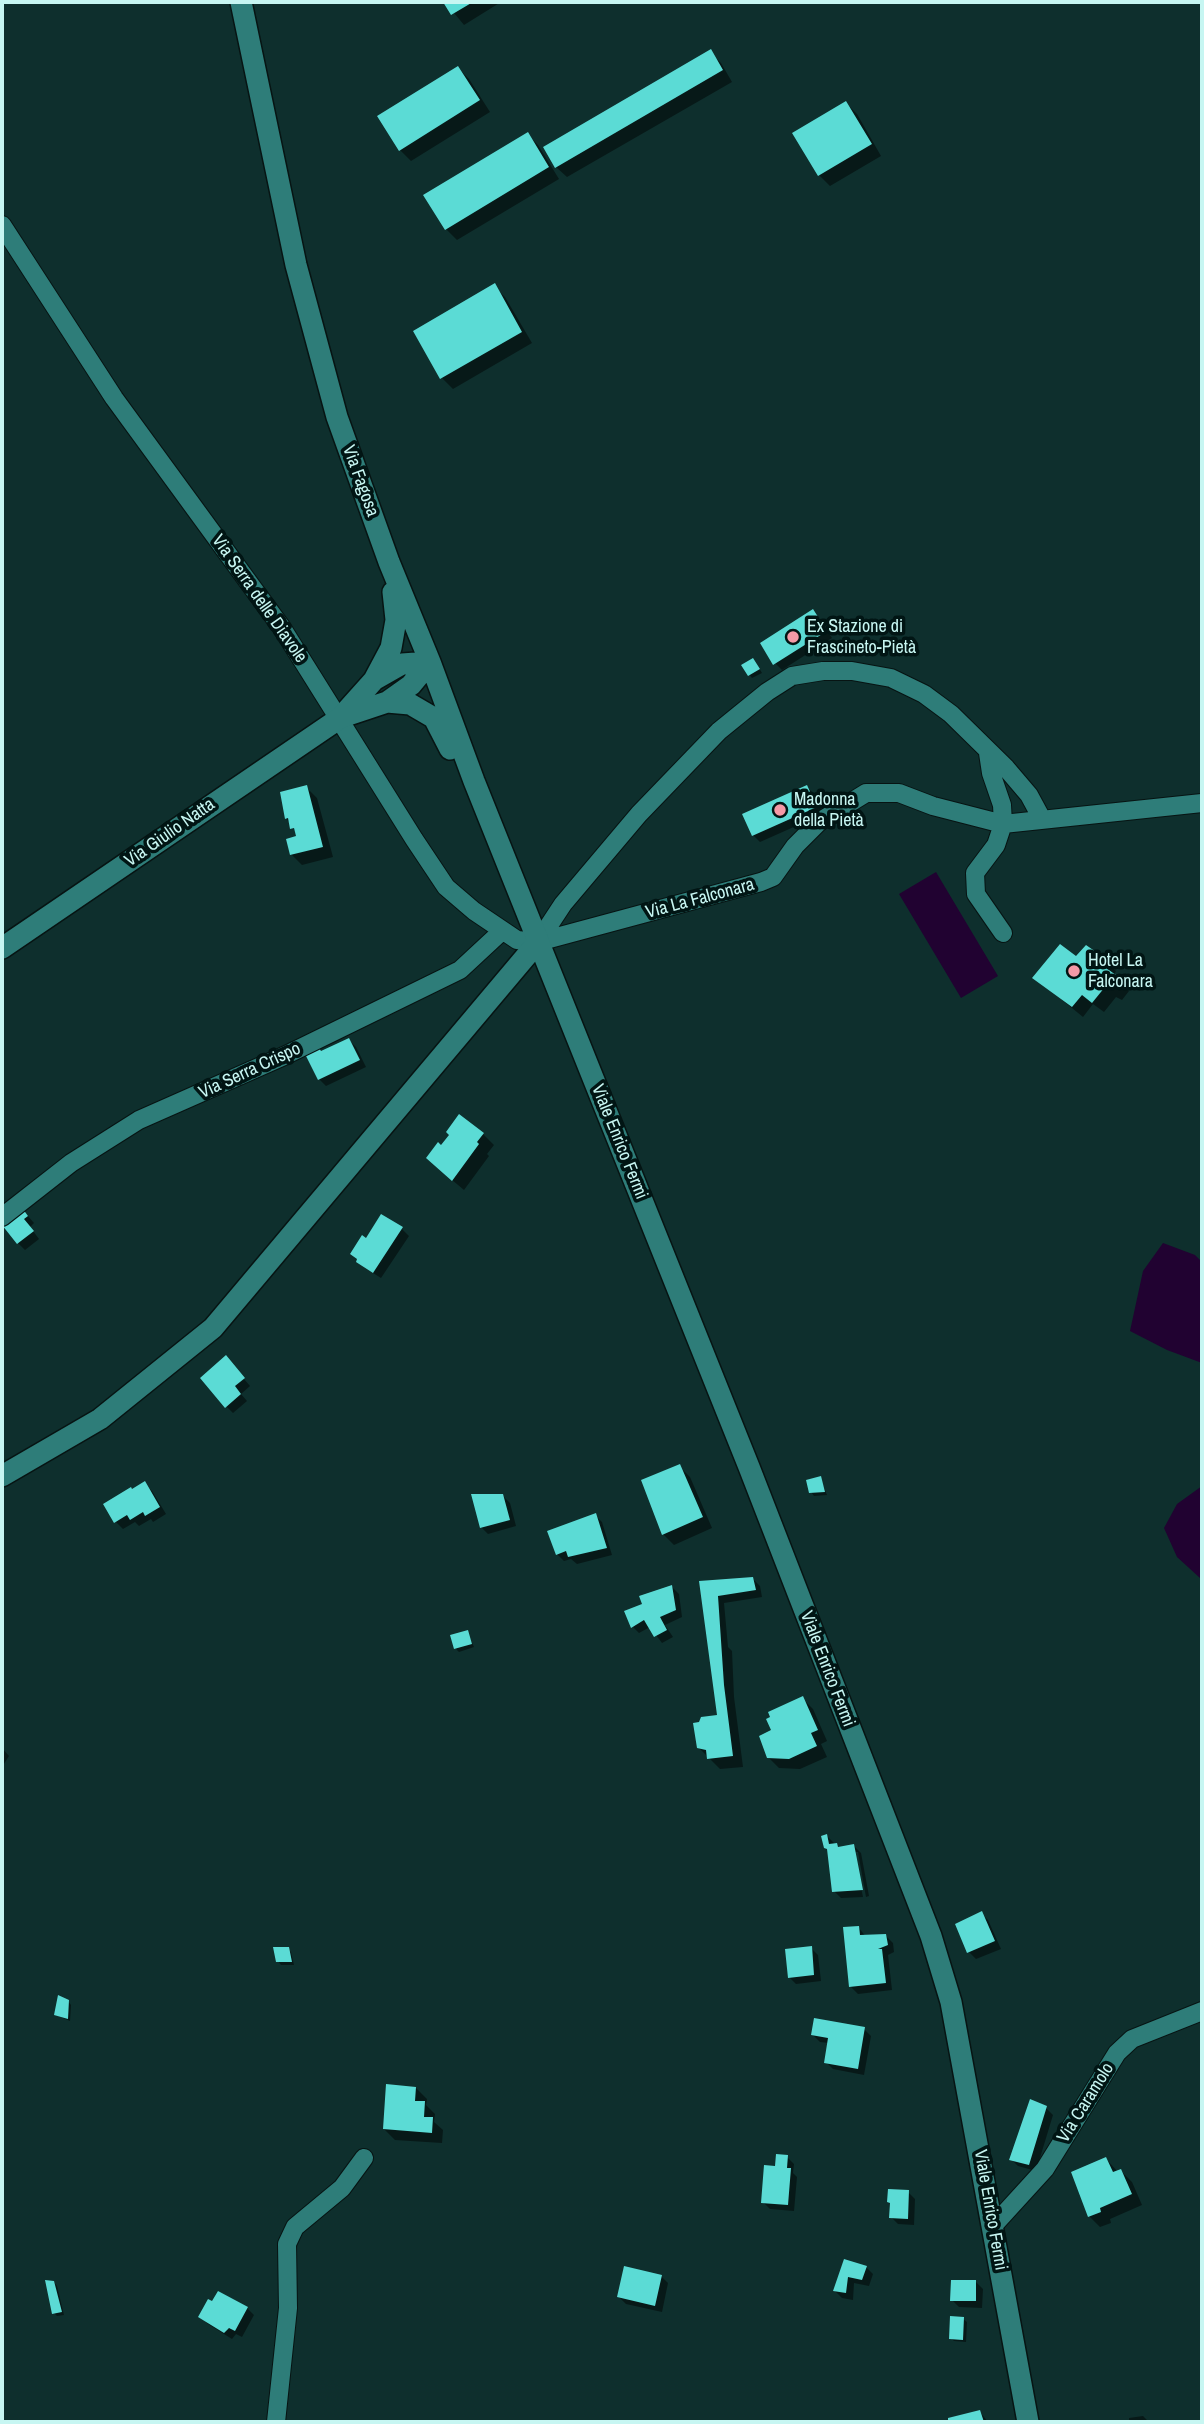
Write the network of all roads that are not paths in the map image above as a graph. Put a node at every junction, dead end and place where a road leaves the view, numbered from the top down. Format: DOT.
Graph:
graph roads {
  1 [pos="241,2"];
  2 [pos="2,225"];
  3 [pos="389,562"];
  4 [pos="430,662"];
  5 [pos="374,680"];
  6 [pos="387,702"];
  7 [pos="340,718"];
  8 [pos="989,753"];
  9 [pos="474,781"];
  10 [pos="1202,803"];
  11 [pos="1042,819"];
  12 [pos="1003,824"];
  13 [pos="502,931"];
  14 [pos="1003,933"];
  15 [pos="538,942"];
  16 [pos="2,948"];
  17 [pos="2,1217"];
  18 [pos="2,1476"];
  19 [pos="1202,2011"];
  20 [pos="364,2158"];
  21 [pos="993,2226"];
  22 [pos="276,2422"];
  23 [pos="1028,2422"];
  1 -- 3 [label="main road, Via Fagosa"];
  2 -- 7 [label="street, Via Serra delle Diavole"];
  3 -- 4 [label="main road, Via Fagosa"];
  3 -- 5 [label="main road"];
  4 -- 5 [label="main road"];
  4 -- 6 [label="main road"];
  4 -- 9 [label="main road, Via Fagosa"];
  5 -- 7 [label="main road"];
  6 -- 7 [label="main road"];
  6 -- 9 [label="main road"];
  7 -- 13 [label="street, Via Serra delle Diavole"];
  7 -- 16 [label="main road, Via Giulio Natta"];
  8 -- 11 [label="street"];
  8 -- 12 [label="street"];
  8 -- 15 [label="street"];
  9 -- 15 [label="main road, Via Fagosa"];
  10 -- 11 [label="street, Via La Falconara"];
  11 -- 12 [label="street, Via La Falconara"];
  12 -- 14 [label="street"];
  12 -- 15 [label="street, Via La Falconara"];
  13 -- 15 [label="street, Via Serra delle Diavole"];
  13 -- 17 [label="street, Via Serra Crispo"];
  15 -- 18 [label="main road"];
  15 -- 21 [label="main road, Viale Enrico Fermi"];
  19 -- 21 [label="street, Via Caramolo"];
  20 -- 22 [label="street"];
  21 -- 23 [label="main road, Viale Enrico Fermi"];
}
